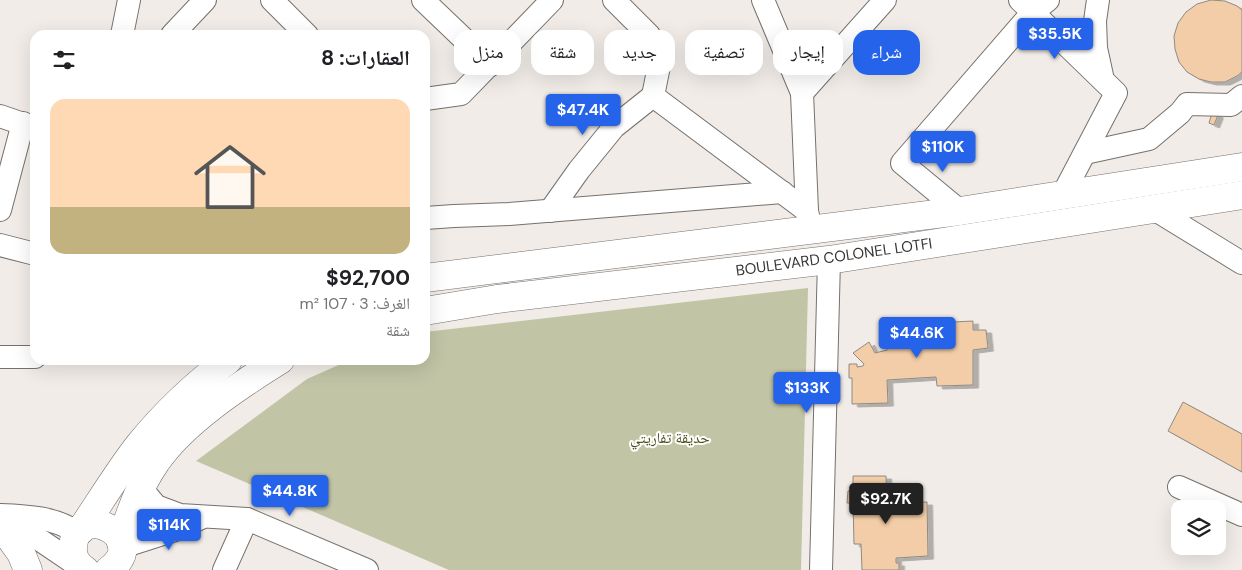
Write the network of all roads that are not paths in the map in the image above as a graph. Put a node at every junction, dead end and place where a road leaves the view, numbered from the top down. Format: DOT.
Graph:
graph roads {
  1 [pos="129,0"];
  2 [pos="205,0"];
  3 [pos="272,0"];
  4 [pos="423,0"];
  5 [pos="552,0"];
  6 [pos="614,0"];
  7 [pos="763,0"];
  8 [pos="884,0"];
  9 [pos="1098,0"];
  10 [pos="1035,3"];
  11 [pos="123,30"];
  12 [pos="177,30"];
  13 [pos="302,30"];
  14 [pos="454,30"];
  15 [pos="521,32"];
  16 [pos="480,75"];
  17 [pos="1103,80"];
  18 [pos="802,93"];
  19 [pos="653,96"];
  20 [pos="1242,96"];
  21 [pos="430,98"];
  22 [pos="0,116"];
  23 [pos="29,126"];
  24 [pos="1085,153"];
  25 [pos="1242,167"];
  26 [pos="782,192"];
  27 [pos="1242,195"];
  28 [pos="1062,196"];
  29 [pos="1154,209"];
  30 [pos="0,210"];
  31 [pos="550,211"];
  32 [pos="960,211"];
  33 [pos="430,218"];
  34 [pos="809,221"];
  35 [pos="0,245"];
  36 [pos="30,253"];
  37 [pos="829,260"];
  38 [pos="1242,263"];
  39 [pos="430,277"];
  40 [pos="430,309"];
  41 [pos="30,356"];
  42 [pos="0,357"];
  43 [pos="221,365"];
  44 [pos="272,365"];
  45 [pos="1179,487"];
  46 [pos="141,488"];
  47 [pos="1242,515"];
  48 [pos="0,517"];
  49 [pos="201,518"];
  50 [pos="247,519"];
  51 [pos="0,524"];
  52 [pos="117,553"];
  53 [pos="76,554"];
  54 [pos="28,570"];
  55 [pos="224,570"];
  56 [pos="367,570"];
  57 [pos="822,570"];
  1 -- 11 [label="street"];
  2 -- 12 [label="street"];
  3 -- 13 [label="street"];
  4 -- 14 [label="street"];
  5 -- 15 [label="street"];
  6 -- 19 [label="street"];
  7 -- 18 [label="street"];
  8 -- 18 [label="street"];
  9 -- 17 [label="street"];
  10 -- 17 [label="street"];
  10 -- 32 [label="street"];
  16 -- 21 [label="street"];
  17 -- 24 [label="street"];
  18 -- 34 [label="street"];
  19 -- 26 [label="street"];
  19 -- 31 [label="street"];
  20 -- 24 [label="street"];
  22 -- 23 [label="street"];
  23 -- 30 [label="street"];
  24 -- 28 [label="street"];
  25 -- 28 [label="main road, BOULEVARD COLONEL LOTFI"];
  26 -- 31 [label="street"];
  26 -- 34 [label="street"];
  27 -- 29 [label="main road, BOULEVARD COLONEL LOTFI"];
  28 -- 32 [label="main road, BOULEVARD COLONEL LOTFI"];
  29 -- 37 [label="main road, BOULEVARD COLONEL LOTFI"];
  29 -- 38 [label="street"];
  31 -- 33 [label="street"];
  32 -- 34 [label="main road, BOULEVARD COLONEL LOTFI"];
  34 -- 39 [label="main road, BOULEVARD COLONEL LOTFI"];
  35 -- 36 [label="street"];
  37 -- 40 [label="main road, BOULEVARD COLONEL LOTFI"];
  37 -- 57 [label="street"];
  41 -- 42 [label="street"];
  43 -- 53 [label="main road"];
  44 -- 46 [label="main road"];
  45 -- 47 [label="street"];
  46 -- 49 [label="street"];
  46 -- 52 [label="main road"];
  48 -- 53 [label="street"];
  49 -- 50 [label="street"];
  49 -- 52 [label="street"];
  50 -- 55 [label="street"];
  50 -- 56 [label="street"];
  51 -- 54 [label="main road"];
  52 -- 53 [label="main road"];
}
